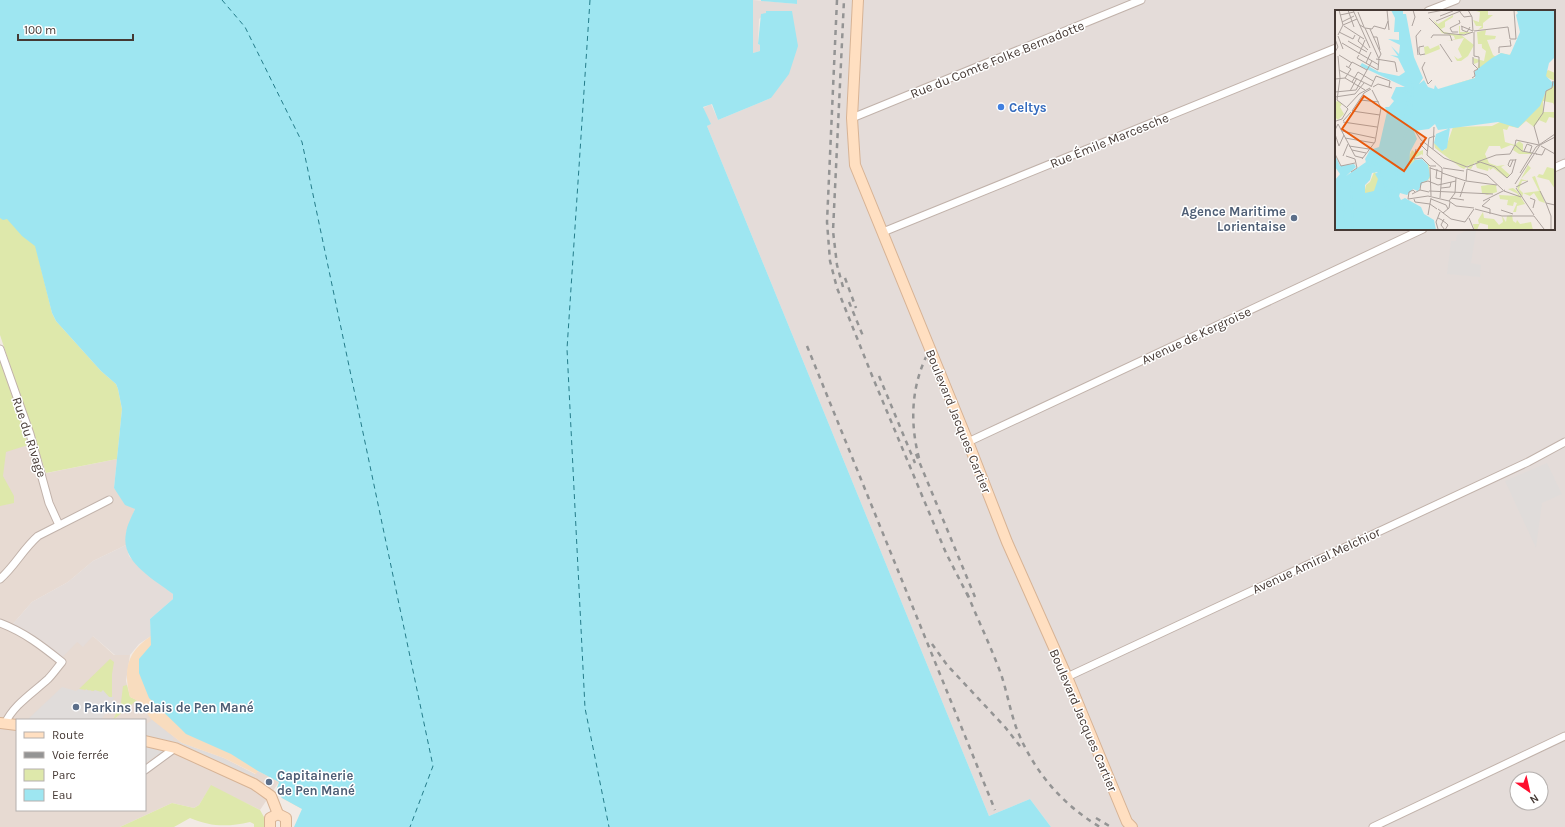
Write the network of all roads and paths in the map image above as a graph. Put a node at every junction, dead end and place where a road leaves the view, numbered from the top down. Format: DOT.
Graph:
graph roads {
  1 [pos="858,0"];
  2 [pos="1141,0"];
  3 [pos="1456,0"];
  4 [pos="1431,10"];
  5 [pos="1335,48"];
  6 [pos="852,118"];
  7 [pos="1565,163"];
  8 [pos="1555,168"];
  9 [pos="1421,230"];
  10 [pos="883,232"];
  11 [pos="0,349"];
  12 [pos="968,442"];
  13 [pos="1565,442"];
  14 [pos="109,500"];
  15 [pos="59,525"];
  16 [pos="0,579"];
  17 [pos="0,623"];
  18 [pos="1067,678"];
  19 [pos="2,723"];
  20 [pos="16,725"];
  21 [pos="1565,736"];
  22 [pos="146,741"];
  23 [pos="175,748"];
  24 [pos="146,769"];
  25 [pos="278,814"];
  26 [pos="270,827"];
  27 [pos="286,827"];
  28 [pos="1132,827"];
  29 [pos="1373,827"];
  1 -- 6 [label="street, Boulevard Jacques Cartier"];
  2 -- 6 [label="street, Rue du Comte Folke Bernadotte"];
  3 -- 4 [label="street"];
  5 -- 10 [label="street, Rue Émile Marcesche"];
  6 -- 10 [label="street, Boulevard Jacques Cartier"];
  7 -- 8 [label="street"];
  9 -- 12 [label="street, Avenue de Kergroise"];
  10 -- 12 [label="street, Boulevard Jacques Cartier"];
  11 -- 15 [label="street, Rue du Rivage"];
  12 -- 18 [label="street, Boulevard Jacques Cartier"];
  13 -- 18 [label="street, Avenue Amiral Melchior"];
  14 -- 15 [label="street"];
  15 -- 16 [label="street"];
  17 -- 19 [label="street"];
  18 -- 28 [label="street, Boulevard Jacques Cartier"];
  19 -- 20 [label="street"];
  21 -- 29 [label="street"];
  22 -- 23 [label="street"];
  23 -- 24 [label="street"];
  23 -- 25 [label="street"];
  25 -- 26 [label="street"];
  25 -- 27 [label="street"];
}
